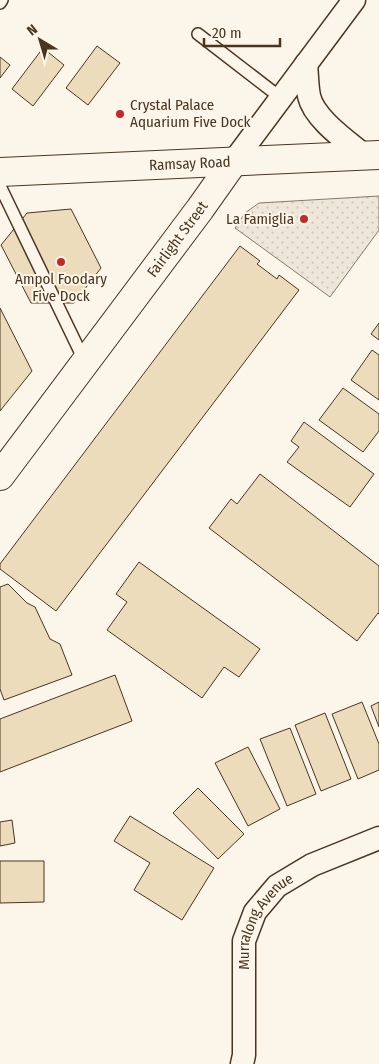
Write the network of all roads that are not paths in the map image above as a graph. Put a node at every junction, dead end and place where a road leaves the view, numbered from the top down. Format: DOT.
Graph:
graph roads {
  1 [pos="354,0"];
  2 [pos="198,34"];
  3 [pos="306,64"];
  4 [pos="281,98"];
  5 [pos="372,156"];
  6 [pos="234,161"];
  7 [pos="0,172"];
  8 [pos="0,186"];
  9 [pos="85,362"];
  10 [pos="0,476"];
  11 [pos="379,838"];
  12 [pos="242,1064"];
  1 -- 3 [label="street, Fairlight Street"];
  2 -- 4 [label="lane"];
  3 -- 4 [label="street, Fairlight Street"];
  3 -- 5 [label="street"];
  4 -- 6 [label="street, Fairlight Street"];
  5 -- 6 [label="main road, Ramsay Road"];
  6 -- 7 [label="main road, Ramsay Road"];
  6 -- 9 [label="main road, Fairlight Street"];
  8 -- 9 [label="lane"];
  9 -- 10 [label="main road, Fairlight Street"];
  11 -- 12 [label="street, Murralong Avenue"];
}
